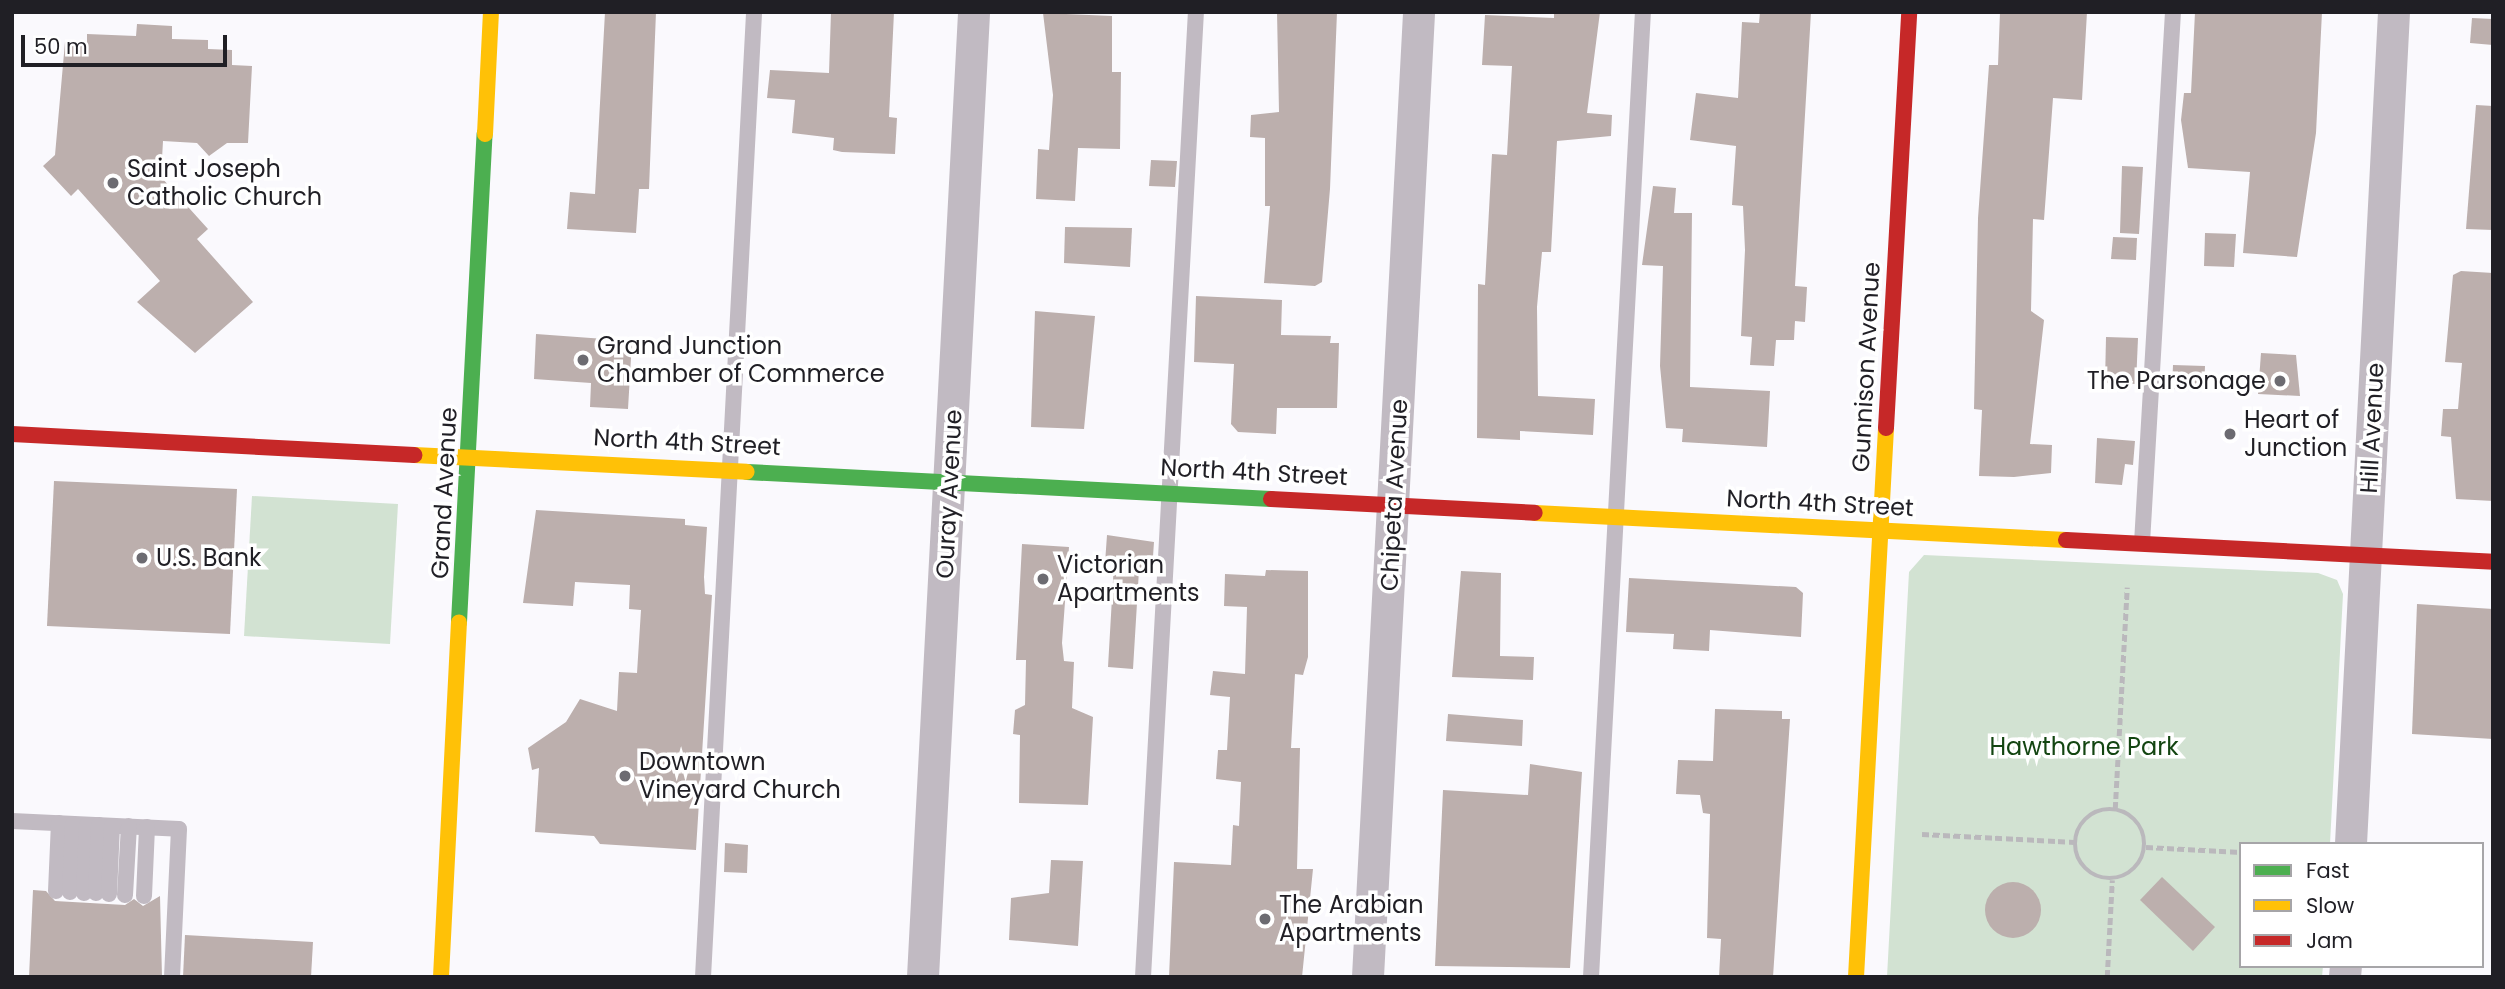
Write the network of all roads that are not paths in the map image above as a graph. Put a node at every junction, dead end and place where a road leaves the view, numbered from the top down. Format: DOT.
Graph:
graph roads {
  1 [pos="491,12"];
  2 [pos="754,12"];
  3 [pos="974,12"];
  4 [pos="1196,12"];
  5 [pos="1419,12"];
  6 [pos="1643,12"];
  7 [pos="1909,12"];
  8 [pos="2174,12"];
  9 [pos="2394,12"];
  10 [pos="12,434"];
  11 [pos="469,454"];
  12 [pos="728,467"];
  13 [pos="950,478"];
  14 [pos="1169,490"];
  15 [pos="1393,502"];
  16 [pos="1616,514"];
  17 [pos="1881,529"];
  18 [pos="2142,543"];
  19 [pos="2365,556"];
  20 [pos="2493,562"];
  21 [pos="12,821"];
  22 [pos="93,825"];
  23 [pos="147,827"];
  24 [pos="2351,842"];
  25 [pos="90,893"];
  26 [pos="144,896"];
  27 [pos="172,977"];
  28 [pos="442,977"];
  29 [pos="703,977"];
  30 [pos="923,977"];
  31 [pos="1143,977"];
  32 [pos="1368,977"];
  33 [pos="1591,977"];
  34 [pos="1856,977"];
  1 -- 11 [label="street, Grand Avenue"];
  2 -- 12 [label="lane"];
  3 -- 13 [label="street, Ouray Avenue"];
  4 -- 14 [label="lane"];
  5 -- 15 [label="street, Chipeta Avenue"];
  6 -- 16 [label="lane"];
  7 -- 17 [label="street, Gunnison Avenue"];
  8 -- 18 [label="lane"];
  9 -- 19 [label="street, Hill Avenue"];
  10 -- 11 [label="street, North 4th Street"];
  11 -- 12 [label="street, North 4th Street"];
  11 -- 28 [label="street, Grand Avenue"];
  12 -- 13 [label="street, North 4th Street"];
  12 -- 29 [label="lane"];
  13 -- 14 [label="street, North 4th Street"];
  13 -- 30 [label="street, Ouray Avenue"];
  14 -- 15 [label="street, North 4th Street"];
  14 -- 31 [label="lane"];
  15 -- 16 [label="street, North 4th Street"];
  15 -- 32 [label="street, Chipeta Avenue"];
  16 -- 17 [label="street, North 4th Street"];
  16 -- 33 [label="lane"];
  17 -- 18 [label="street, North 4th Street"];
  17 -- 34 [label="street, Gunnison Avenue"];
  18 -- 19 [label="street, North 4th Street"];
  19 -- 20 [label="street, North 4th Street"];
  19 -- 24 [label="street, Hill Avenue"];
  21 -- 22 [label="lane"];
  22 -- 23 [label="lane"];
  22 -- 25 [label="lane"];
  22 -- 25 [label="lane"];
  22 -- 25 [label="lane"];
  23 -- 26 [label="lane"];
  23 -- 27 [label="lane"];
}
